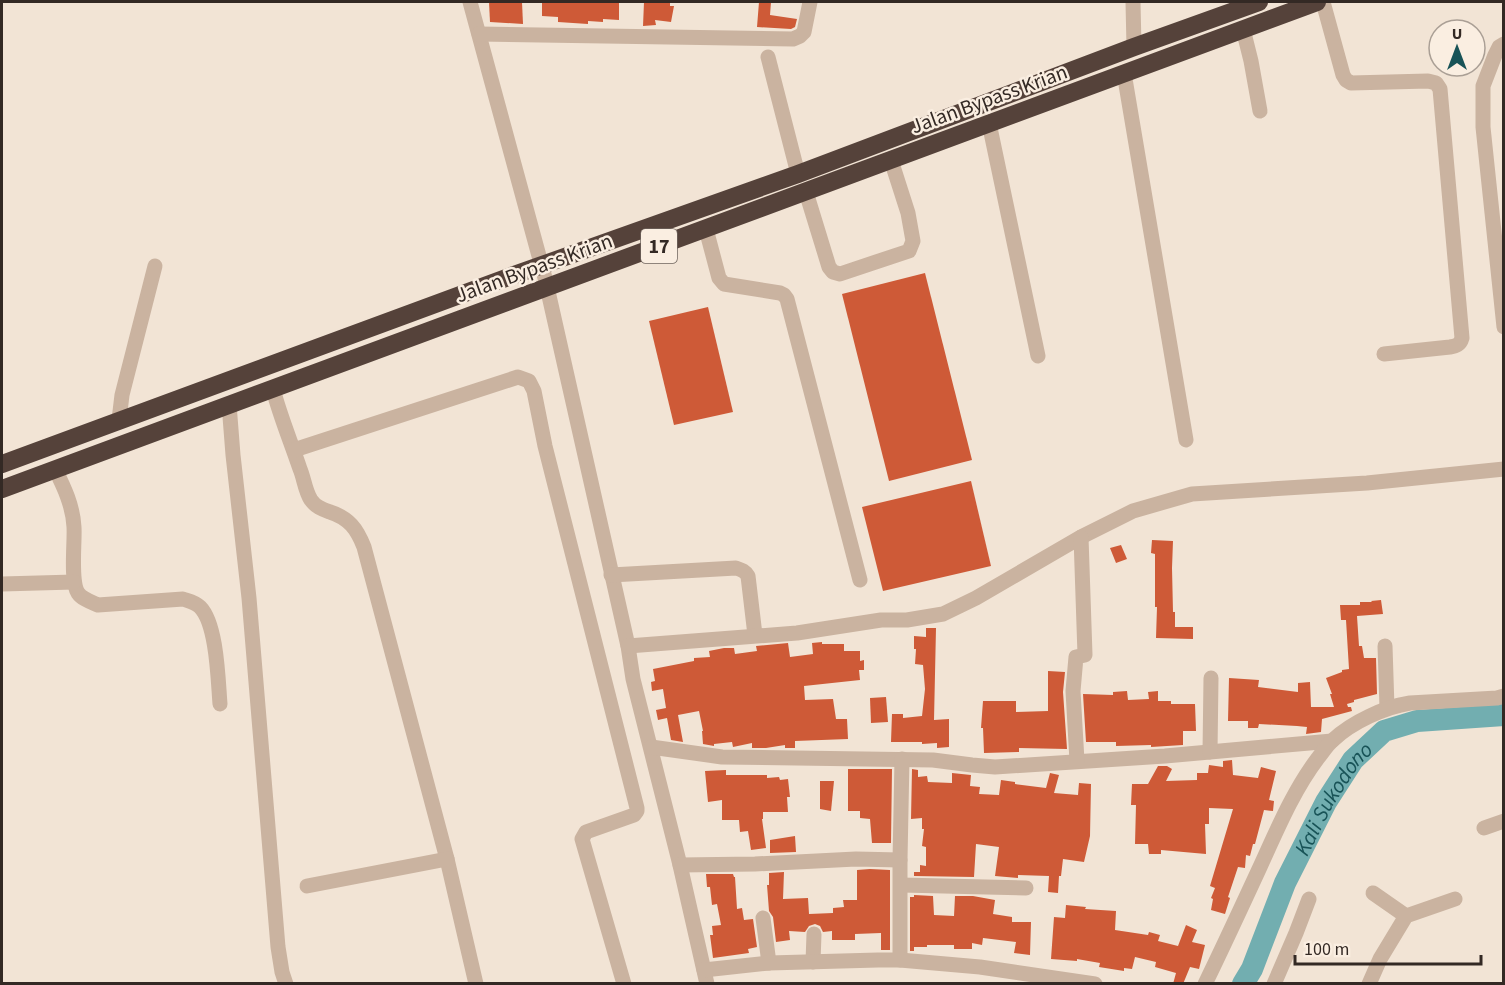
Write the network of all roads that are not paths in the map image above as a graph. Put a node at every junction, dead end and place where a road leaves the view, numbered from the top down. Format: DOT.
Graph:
graph roads {
  1 [pos="470,2"];
  2 [pos="810,2"];
  3 [pos="1133,2"];
  4 [pos="1259,2"];
  5 [pos="1317,2"];
  6 [pos="1323,2"];
  7 [pos="1243,29"];
  8 [pos="479,34"];
  9 [pos="1503,44"];
  10 [pos="1134,47"];
  11 [pos="768,57"];
  12 [pos="1124,73"];
  13 [pos="1260,111"];
  14 [pos="989,123"];
  15 [pos="891,160"];
  16 [pos="798,174"];
  17 [pos="806,192"];
  18 [pos="706,228"];
  19 [pos="155,266"];
  20 [pos="542,266"];
  21 [pos="547,288"];
  22 [pos="1503,327"];
  23 [pos="1384,354"];
  24 [pos="1038,356"];
  25 [pos="273,389"];
  26 [pos="229,404"];
  27 [pos="119,420"];
  28 [pos="1186,440"];
  29 [pos="294,450"];
  30 [pos="2,464"];
  31 [pos="55,469"];
  32 [pos="1503,469"];
  33 [pos="2,489"];
  34 [pos="1081,537"];
  35 [pos="611,575"];
  36 [pos="860,580"];
  37 [pos="74,582"];
  38 [pos="2,584"];
  39 [pos="755,635"];
  40 [pos="628,646"];
  41 [pos="1385,646"];
  42 [pos="1211,678"];
  43 [pos="1503,696"];
  44 [pos="220,704"];
  45 [pos="1387,708"];
  46 [pos="1332,741"];
  47 [pos="651,747"];
  48 [pos="1210,752"];
  49 [pos="902,759"];
  50 [pos="1077,761"];
  51 [pos="1503,822"];
  52 [pos="1485,828"];
  53 [pos="447,859"];
  54 [pos="900,860"];
  55 [pos="680,865"];
  56 [pos="901,885"];
  57 [pos="307,886"];
  58 [pos="1026,888"];
  59 [pos="1372,893"];
  60 [pos="1309,899"];
  61 [pos="1455,899"];
  62 [pos="1406,916"];
  63 [pos="763,918"];
  64 [pos="814,934"];
  65 [pos="900,960"];
  66 [pos="813,962"];
  67 [pos="769,963"];
  68 [pos="705,977"];
  69 [pos="286,984"];
  70 [pos="476,984"];
  71 [pos="624,984"];
  72 [pos="1095,984"];
  73 [pos="1205,984"];
  74 [pos="1274,984"];
  75 [pos="1369,984"];
  1 -- 8 [label="street"];
  2 -- 8 [label="street"];
  3 -- 10 [label="street"];
  4 -- 10 [label="highway, Jalan Bypass Krian / 17"];
  5 -- 7 [label="highway, Jalan Bypass Krian / 17"];
  6 -- 23 [label="street"];
  7 -- 12 [label="highway, Jalan Bypass Krian / 17"];
  7 -- 13 [label="street"];
  8 -- 20 [label="street"];
  9 -- 22 [label="street"];
  10 -- 16 [label="highway, Jalan Bypass Krian / 17"];
  11 -- 16 [label="street"];
  12 -- 14 [label="highway, Jalan Bypass Krian / 17"];
  12 -- 28 [label="street"];
  14 -- 15 [label="highway, Jalan Bypass Krian / 17"];
  14 -- 24 [label="street"];
  15 -- 17 [label="highway, Jalan Bypass Krian / 17"];
  15 -- 17 [label="street"];
  16 -- 20 [label="highway, Jalan Bypass Krian / 17"];
  17 -- 18 [label="highway, Jalan Bypass Krian / 17"];
  18 -- 21 [label="highway, Jalan Bypass Krian / 17"];
  18 -- 36 [label="street"];
  19 -- 27 [label="street"];
  20 -- 21 [label="street"];
  20 -- 27 [label="highway, Jalan Bypass Krian / 17"];
  21 -- 25 [label="highway, Jalan Bypass Krian / 17"];
  21 -- 35 [label="street"];
  25 -- 26 [label="highway, Jalan Bypass Krian / 17"];
  25 -- 29 [label="street"];
  26 -- 31 [label="highway, Jalan Bypass Krian / 17"];
  26 -- 69 [label="street"];
  27 -- 30 [label="highway, Jalan Bypass Krian / 17"];
  29 -- 53 [label="street"];
  29 -- 71 [label="street"];
  31 -- 33 [label="highway, Jalan Bypass Krian / 17"];
  31 -- 37 [label="street"];
  32 -- 34 [label="street"];
  34 -- 39 [label="street"];
  34 -- 50 [label="street"];
  35 -- 39 [label="street"];
  35 -- 40 [label="street"];
  37 -- 38 [label="street"];
  37 -- 44 [label="street"];
  39 -- 40 [label="street"];
  40 -- 47 [label="street"];
  41 -- 45 [label="street"];
  42 -- 48 [label="street"];
  43 -- 45 [label="street"];
  45 -- 46 [label="street"];
  46 -- 48 [label="street"];
  46 -- 73 [label="street"];
  47 -- 49 [label="street"];
  47 -- 55 [label="street"];
  48 -- 50 [label="street"];
  49 -- 50 [label="street"];
  49 -- 54 [label="street"];
  51 -- 52 [label="street"];
  53 -- 57 [label="street"];
  53 -- 70 [label="street"];
  54 -- 55 [label="street"];
  54 -- 56 [label="street"];
  55 -- 68 [label="street"];
  56 -- 58 [label="street"];
  56 -- 65 [label="street"];
  59 -- 62 [label="street"];
  60 -- 74 [label="street"];
  61 -- 62 [label="street"];
  62 -- 75 [label="street"];
  63 -- 67 [label="street"];
  64 -- 66 [label="street"];
  65 -- 66 [label="street"];
  65 -- 72 [label="street"];
  66 -- 67 [label="street"];
  67 -- 68 [label="street"];
}
